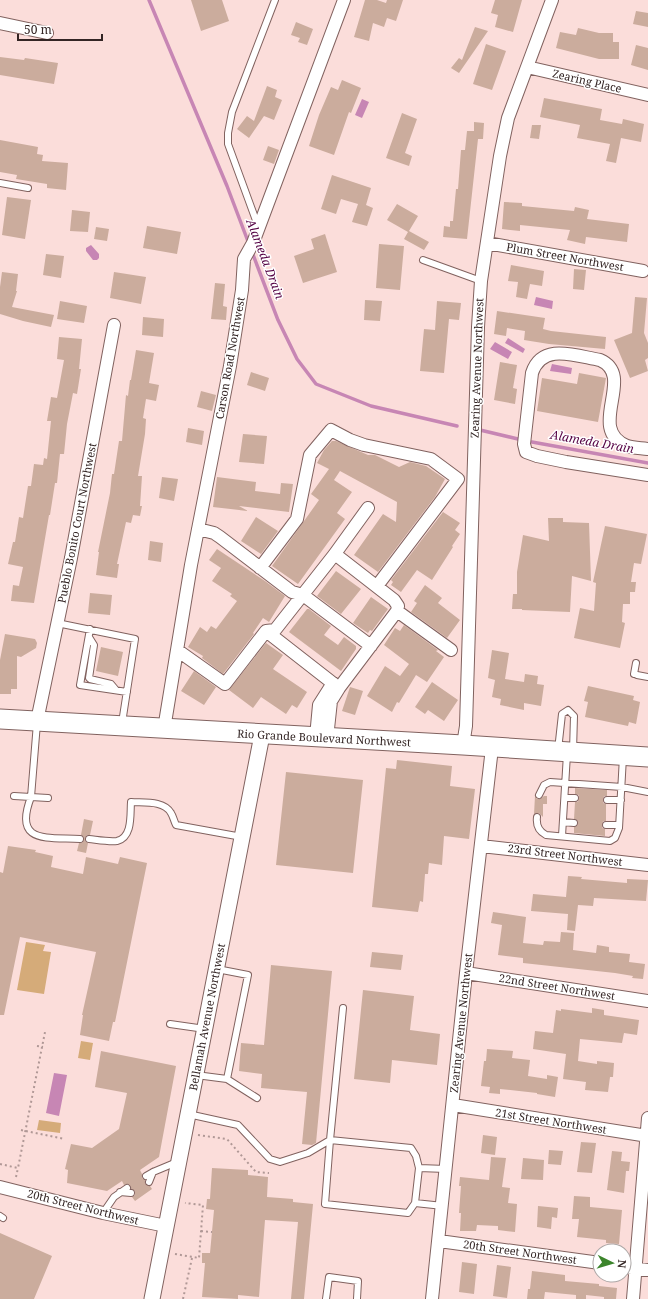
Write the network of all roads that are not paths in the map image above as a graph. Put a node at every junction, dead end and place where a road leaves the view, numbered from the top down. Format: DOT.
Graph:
graph roads {
  1 [pos="275,0"];
  2 [pos="344,0"];
  3 [pos="552,0"];
  4 [pos="0,24"];
  5 [pos="46,33"];
  6 [pos="527,67"];
  7 [pos="648,95"];
  8 [pos="0,183"];
  9 [pos="28,188"];
  10 [pos="258,228"];
  11 [pos="487,243"];
  12 [pos="423,260"];
  13 [pos="644,270"];
  14 [pos="481,281"];
  15 [pos="114,325"];
  16 [pos="648,449"];
  17 [pos="648,475"];
  18 [pos="368,508"];
  19 [pos="198,529"];
  20 [pos="334,555"];
  21 [pos="260,568"];
  22 [pos="377,586"];
  23 [pos="302,595"];
  24 [pos="398,611"];
  25 [pos="57,622"];
  26 [pos="90,629"];
  27 [pos="266,631"];
  28 [pos="89,637"];
  29 [pos="371,646"];
  30 [pos="177,650"];
  31 [pos="451,650"];
  32 [pos="636,663"];
  33 [pos="648,677"];
  34 [pos="336,686"];
  35 [pos="116,690"];
  36 [pos="127,692"];
  37 [pos="0,719"];
  38 [pos="37,721"];
  39 [pos="122,727"];
  40 [pos="164,730"];
  41 [pos="262,735"];
  42 [pos="321,738"];
  43 [pos="463,745"];
  44 [pos="492,748"];
  45 [pos="566,752"];
  46 [pos="623,756"];
  47 [pos="648,757"];
  48 [pos="566,783"];
  49 [pos="622,786"];
  50 [pos="648,792"];
  51 [pos="539,795"];
  52 [pos="14,796"];
  53 [pos="31,797"];
  54 [pos="48,798"];
  55 [pos="565,798"];
  56 [pos="575,798"];
  57 [pos="607,800"];
  58 [pos="621,800"];
  59 [pos="537,817"];
  60 [pos="563,822"];
  61 [pos="574,823"];
  62 [pos="606,825"];
  63 [pos="619,825"];
  64 [pos="562,836"];
  65 [pos="242,837"];
  66 [pos="80,839"];
  67 [pos="89,839"];
  68 [pos="481,846"];
  69 [pos="648,865"];
  70 [pos="216,969"];
  71 [pos="466,973"];
  72 [pos="648,1002"];
  73 [pos="343,1008"];
  74 [pos="170,1024"];
  75 [pos="205,1029"];
  76 [pos="196,1075"];
  77 [pos="227,1079"];
  78 [pos="257,1098"];
  79 [pos="453,1105"];
  80 [pos="188,1114"];
  81 [pos="648,1118"];
  82 [pos="647,1136"];
  83 [pos="330,1140"];
  84 [pos="179,1162"];
  85 [pos="419,1168"];
  86 [pos="446,1170"];
  87 [pos="148,1179"];
  88 [pos="0,1187"];
  89 [pos="129,1190"];
  90 [pos="415,1204"];
  91 [pos="443,1206"];
  92 [pos="103,1213"];
  93 [pos="166,1226"];
  94 [pos="439,1241"];
  95 [pos="632,1252"];
  96 [pos="592,1262"];
  97 [pos="632,1267"];
  98 [pos="648,1270"];
  99 [pos="632,1283"];
  100 [pos="152,1299"];
  101 [pos="326,1299"];
  102 [pos="357,1299"];
  103 [pos="432,1299"];
  104 [pos="633,1299"];
  1 -- 10 [label="lane"];
  2 -- 10 [label="street, Carson Road Northwest"];
  3 -- 6 [label="street, Zearing Avenue Northwest"];
  4 -- 5 [label="street"];
  6 -- 7 [label="street, Zearing Place"];
  6 -- 11 [label="street, Zearing Avenue Northwest"];
  8 -- 9 [label="lane"];
  10 -- 19 [label="street, Carson Road Northwest"];
  11 -- 13 [label="street, Plum Street Northwest"];
  11 -- 14 [label="street, Zearing Avenue Northwest"];
  12 -- 14 [label="lane"];
  14 -- 43 [label="street, Zearing Avenue Northwest"];
  15 -- 25 [label="street, Pueblo Bonito Court Northwest"];
  16 -- 17 [label="street"];
  18 -- 20 [label="street"];
  19 -- 21 [label="street"];
  19 -- 30 [label="street, Carson Road Northwest"];
  20 -- 22 [label="street"];
  20 -- 23 [label="street"];
  21 -- 22 [label="street"];
  21 -- 23 [label="street"];
  22 -- 24 [label="street"];
  23 -- 27 [label="street"];
  23 -- 29 [label="street"];
  24 -- 29 [label="street"];
  24 -- 31 [label="street"];
  25 -- 26 [label="lane"];
  25 -- 38 [label="street, Pueblo Bonito Court Northwest"];
  26 -- 28 [label="lane"];
  26 -- 36 [label="lane"];
  27 -- 30 [label="street"];
  27 -- 34 [label="street"];
  28 -- 35 [label="lane"];
  28 -- 35 [label="lane"];
  29 -- 34 [label="street"];
  30 -- 40 [label="street, Carson Road Northwest"];
  32 -- 33 [label="lane"];
  34 -- 42 [label="street"];
  35 -- 36 [label="lane"];
  36 -- 39 [label="lane"];
  37 -- 38 [label="main road, Rio Grande Boulevard Northwest"];
  38 -- 39 [label="main road, Rio Grande Boulevard Northwest"];
  38 -- 53 [label="lane"];
  39 -- 40 [label="main road, Rio Grande Boulevard Northwest"];
  40 -- 41 [label="main road, Rio Grande Boulevard Northwest"];
  41 -- 42 [label="main road, Rio Grande Boulevard Northwest"];
  41 -- 65 [label="street, Bellamah Avenue Northwest"];
  42 -- 43 [label="main road, Rio Grande Boulevard Northwest"];
  43 -- 44 [label="main road, Rio Grande Boulevard Northwest"];
  44 -- 45 [label="main road, Rio Grande Boulevard Northwest"];
  44 -- 68 [label="street, Zearing Avenue Northwest"];
  45 -- 45 [label="lane"];
  45 -- 46 [label="main road, Rio Grande Boulevard Northwest"];
  45 -- 48 [label="lane"];
  46 -- 47 [label="main road, Rio Grande Boulevard Northwest"];
  46 -- 49 [label="lane"];
  48 -- 49 [label="lane"];
  48 -- 51 [label="lane"];
  48 -- 55 [label="lane"];
  49 -- 50 [label="lane"];
  49 -- 58 [label="lane"];
  52 -- 53 [label="lane"];
  53 -- 54 [label="lane"];
  53 -- 66 [label="lane"];
  55 -- 56 [label="lane"];
  55 -- 60 [label="lane"];
  57 -- 58 [label="lane"];
  58 -- 63 [label="lane"];
  59 -- 64 [label="lane"];
  60 -- 61 [label="lane"];
  60 -- 64 [label="lane"];
  62 -- 63 [label="lane"];
  63 -- 64 [label="lane"];
  65 -- 67 [label="lane"];
  65 -- 70 [label="street, Bellamah Avenue Northwest"];
  68 -- 69 [label="street, 23rd Street Northwest"];
  68 -- 71 [label="street, Zearing Avenue Northwest"];
  70 -- 75 [label="street, Bellamah Avenue Northwest"];
  70 -- 77 [label="lane"];
  71 -- 72 [label="street, 22nd Street Northwest"];
  71 -- 79 [label="street, Zearing Avenue Northwest"];
  73 -- 83 [label="lane"];
  74 -- 75 [label="lane"];
  75 -- 76 [label="street, Bellamah Avenue Northwest"];
  76 -- 77 [label="lane"];
  76 -- 80 [label="street, Bellamah Avenue Northwest"];
  77 -- 78 [label="lane"];
  79 -- 82 [label="street, 21st Street Northwest"];
  79 -- 86 [label="street, Zearing Avenue Northwest"];
  80 -- 83 [label="lane"];
  80 -- 84 [label="street, Bellamah Avenue Northwest"];
  81 -- 82 [label="street"];
  82 -- 95 [label="street"];
  83 -- 85 [label="lane"];
  83 -- 90 [label="lane"];
  84 -- 87 [label="lane"];
  84 -- 93 [label="street, Bellamah Avenue Northwest"];
  85 -- 86 [label="lane"];
  85 -- 90 [label="lane"];
  86 -- 91 [label="street, Zearing Avenue Northwest"];
  88 -- 92 [label="street, 20th Street Northwest"];
  89 -- 92 [label="lane"];
  90 -- 91 [label="lane"];
  91 -- 94 [label="street, Zearing Avenue Northwest"];
  92 -- 93 [label="street, 20th Street Northwest"];
  93 -- 100 [label="street, Bellamah Avenue Northwest"];
  94 -- 96 [label="street, 20th Street Northwest"];
  94 -- 103 [label="street, Zearing Avenue Northwest"];
  97 -- 98 [label="street"];
  99 -- 104 [label="street"];
  101 -- 102 [label="lane"];
}
